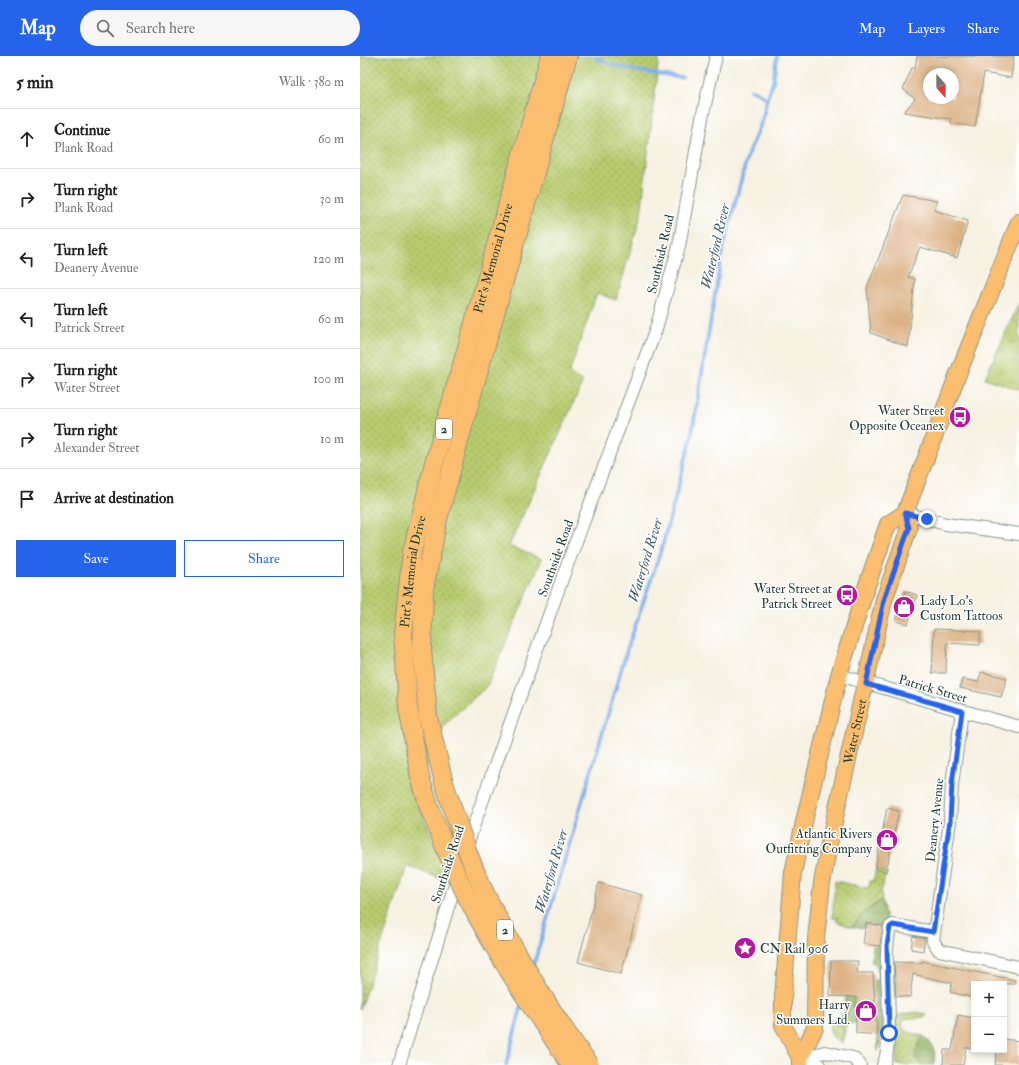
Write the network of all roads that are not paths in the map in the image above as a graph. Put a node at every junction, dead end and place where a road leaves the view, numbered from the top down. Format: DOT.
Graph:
graph roads {
  1 [pos="550,56"];
  2 [pos="568,56"];
  3 [pos="716,56"];
  4 [pos="1019,222"];
  5 [pos="905,513"];
  6 [pos="1019,534"];
  7 [pos="839,675"];
  8 [pos="866,684"];
  9 [pos="962,711"];
  10 [pos="1019,727"];
  11 [pos="933,932"];
  12 [pos="1019,967"];
  13 [pos="800,1061"];
  14 [pos="400,1065"];
  15 [pos="571,1065"];
  16 [pos="590,1065"];
  17 [pos="819,1065"];
  18 [pos="858,1065"];
  19 [pos="883,1065"];
  1 -- 15 [label="highway, Pitt's Memorial Drive / 2, bridge"];
  2 -- 16 [label="highway, Pitt's Memorial Drive / 2, bridge"];
  3 -- 14 [label="street, Southside Road"];
  4 -- 5 [label="main road"];
  5 -- 6 [label="street"];
  5 -- 7 [label="main road"];
  5 -- 8 [label="main road, Water Street"];
  7 -- 8 [label="street, Patrick Street"];
  7 -- 13 [label="main road"];
  8 -- 9 [label="street, Patrick Street"];
  8 -- 13 [label="main road, Water Street"];
  9 -- 10 [label="street, Patrick Street"];
  9 -- 11 [label="street, Deanery Avenue"];
  11 -- 12 [label="street"];
  11 -- 19 [label="street"];
  13 -- 17 [label="street"];
  13 -- 18 [label="street"];
}
